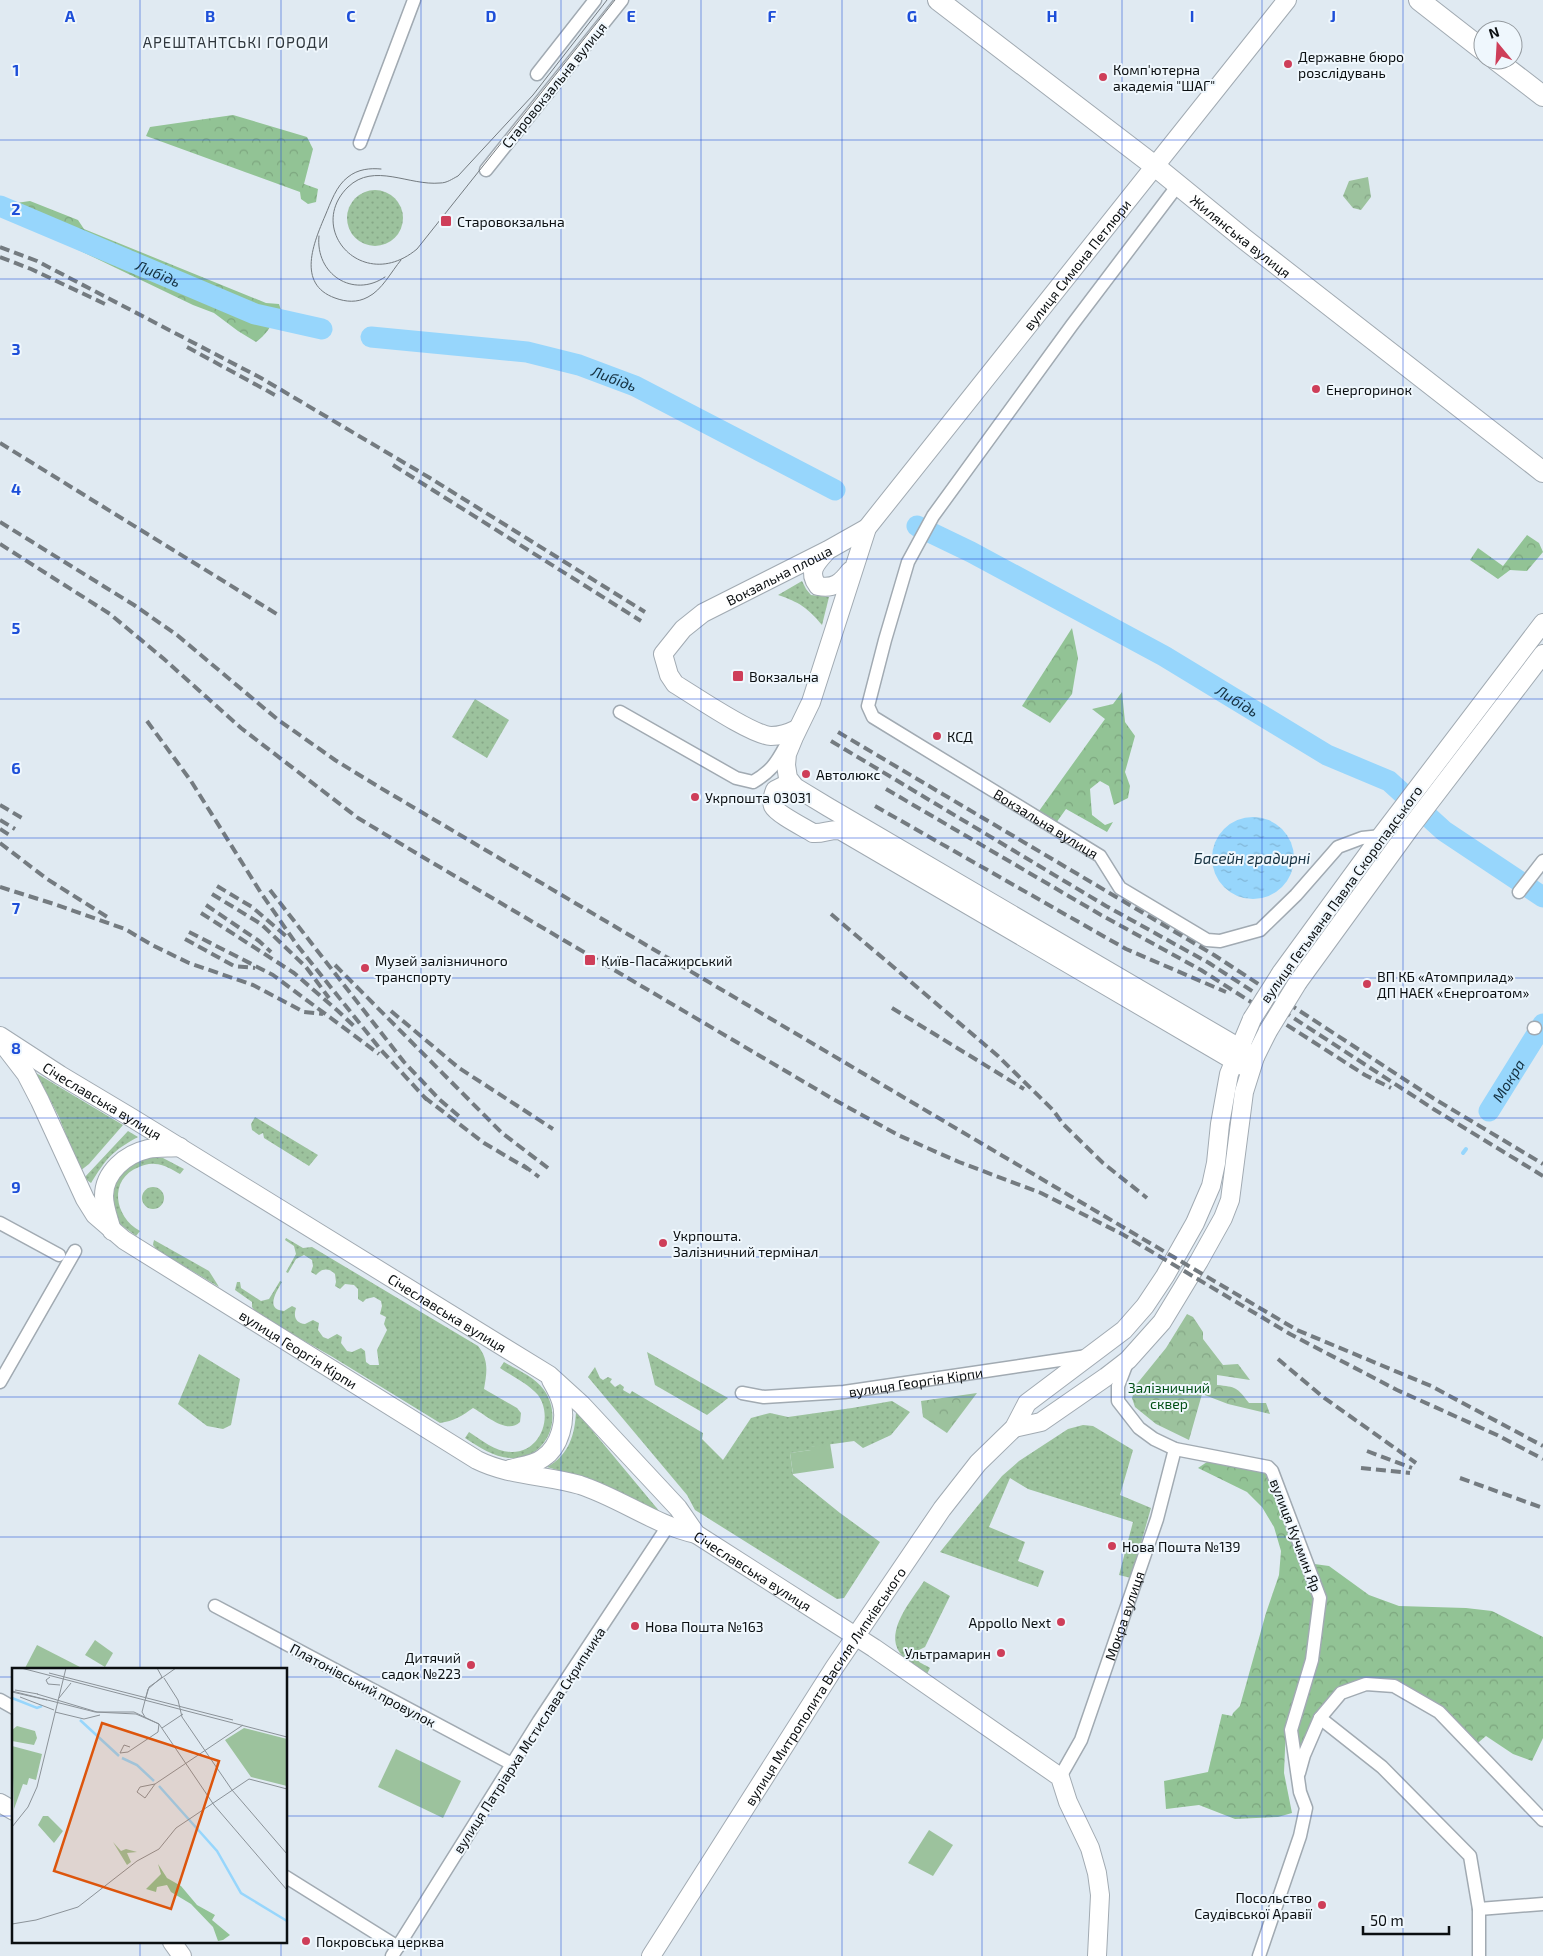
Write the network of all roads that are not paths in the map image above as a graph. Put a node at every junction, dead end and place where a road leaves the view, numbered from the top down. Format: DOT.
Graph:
graph roads {
  1 [pos="414,0"];
  2 [pos="595,0"];
  3 [pos="622,0"];
  4 [pos="938,0"];
  5 [pos="1287,0"];
  6 [pos="1420,0"];
  7 [pos="1473,42"];
  8 [pos="1509,70"];
  9 [pos="537,74"];
  10 [pos="1543,96"];
  11 [pos="360,143"];
  12 [pos="1156,167"];
  13 [pos="486,170"];
  14 [pos="1178,185"];
  15 [pos="1543,472"];
  16 [pos="933,516"];
  17 [pos="867,528"];
  18 [pos="828,550"];
  19 [pos="855,564"];
  20 [pos="1543,623"];
  21 [pos="1543,654"];
  22 [pos="620,712"];
  23 [pos="793,736"];
  24 [pos="795,786"];
  25 [pos="828,807"];
  26 [pos="829,830"];
  27 [pos="1381,836"];
  28 [pos="1543,861"];
  29 [pos="1519,892"];
  30 [pos="0,1036"];
  31 [pos="0,1040"];
  32 [pos="1236,1055"];
  33 [pos="1252,1064"];
  34 [pos="180,1147"];
  35 [pos="0,1223"];
  36 [pos="112,1231"];
  37 [pos="75,1251"];
  38 [pos="60,1255"];
  39 [pos="1165,1276"];
  40 [pos="1090,1356"];
  41 [pos="1128,1360"];
  42 [pos="548,1375"];
  43 [pos="0,1381"];
  44 [pos="742,1392"];
  45 [pos="1014,1428"];
  46 [pos="1175,1448"];
  47 [pos="504,1470"];
  48 [pos="668,1526"];
  49 [pos="696,1534"];
  50 [pos="215,1606"];
  51 [pos="856,1636"];
  52 [pos="0,1700"];
  53 [pos="12,1707"];
  54 [pos="1320,1718"];
  55 [pos="512,1764"];
  56 [pos="1060,1777"];
  57 [pos="1298,1778"];
  58 [pos="0,1803"];
  59 [pos="12,1810"];
  60 [pos="1543,1820"];
  61 [pos="288,1878"];
  62 [pos="1543,1904"];
  63 [pos="1479,1909"];
  64 [pos="173,1944"];
  65 [pos="395,1952"];
  66 [pos="182,1956"];
  67 [pos="651,1956"];
  68 [pos="1097,1956"];
  69 [pos="1259,1956"];
  70 [pos="1479,1956"];
  1 -- 11 [label="street"];
  2 -- 9 [label="street, Старовокзальна вулиця"];
  3 -- 13 [label="street, Старовокзальна вулиця"];
  4 -- 12 [label="main road, Жилянська вулиця"];
  5 -- 12 [label="main road, вулиця Симона Петлюри"];
  6 -- 7 [label="main road"];
  8 -- 10 [label="main road"];
  12 -- 14 [label="main road, Жилянська вулиця"];
  12 -- 17 [label="main road, вулиця Симона Петлюри"];
  14 -- 15 [label="main road, Жилянська вулиця"];
  14 -- 16 [label="street, вулиця Симона Петлюри"];
  16 -- 27 [label="street, Вокзальна вулиця"];
  17 -- 18 [label="main road, Вокзальна площа"];
  17 -- 19 [label="main road"];
  18 -- 19 [label="main road"];
  18 -- 23 [label="main road, Вокзальна площа"];
  19 -- 23 [label="main road"];
  20 -- 27 [label="main road, вулиця Гетьмана Павла Скоропадського"];
  21 -- 33 [label="main road, вулиця Гетьмана Павла Скоропадського, bridge"];
  22 -- 23 [label="street"];
  23 -- 24 [label="main road"];
  24 -- 25 [label="main road"];
  24 -- 26 [label="main road"];
  25 -- 26 [label="main road"];
  25 -- 32 [label="main road"];
  26 -- 32 [label="main road"];
  27 -- 32 [label="main road, вулиця Гетьмана Павла Скоропадського, bridge"];
  28 -- 29 [label="street"];
  30 -- 34 [label="main road, Січеславська вулиця"];
  31 -- 36 [label="main road, вулиця Георгія Кірпи"];
  32 -- 33 [label="main road"];
  32 -- 39 [label="main road, вулиця Гетьмана Павла Скоропадського"];
  33 -- 41 [label="main road, вулиця Гетьмана Павла Скоропадського"];
  34 -- 36 [label="main road"];
  34 -- 42 [label="main road, Січеславська вулиця"];
  35 -- 38 [label="street"];
  36 -- 47 [label="main road, вулиця Георгія Кірпи"];
  37 -- 43 [label="street"];
  39 -- 40 [label="main road, вулиця Митрополита Василя Липківського"];
  40 -- 44 [label="street, вулиця Георгія Кірпи"];
  40 -- 45 [label="main road, вулиця Митрополита Василя Липківського"];
  41 -- 45 [label="main road"];
  41 -- 46 [label="street"];
  42 -- 47 [label="main road"];
  42 -- 49 [label="main road, Січеславська вулиця"];
  45 -- 51 [label="main road, вулиця Митрополита Василя Липківського"];
  46 -- 56 [label="street, Мокра вулиця"];
  46 -- 57 [label="street, вулиця Кучмин Яр"];
  47 -- 48 [label="main road, вулиця Георгія Кірпи"];
  48 -- 49 [label="main road, вулиця Георгія Кірпи"];
  48 -- 55 [label="street, вулиця Патріарха Мстислава Скрипника"];
  49 -- 51 [label="main road, Січеславська вулиця"];
  50 -- 55 [label="street, Платонівський провулок"];
  51 -- 56 [label="main road"];
  51 -- 67 [label="main road, вулиця Митрополита Василя Липківського"];
  52 -- 53 [label="street"];
  54 -- 57 [label="street"];
  54 -- 60 [label="street"];
  54 -- 63 [label="street"];
  55 -- 65 [label="street, вулиця Патріарха Мстислава Скрипника"];
  56 -- 68 [label="main road"];
  57 -- 69 [label="street, вулиця Кучмин Яр"];
  58 -- 59 [label="main road"];
  61 -- 65 [label="street"];
  62 -- 63 [label="street"];
  63 -- 70 [label="street"];
  64 -- 66 [label="main road"];
}
